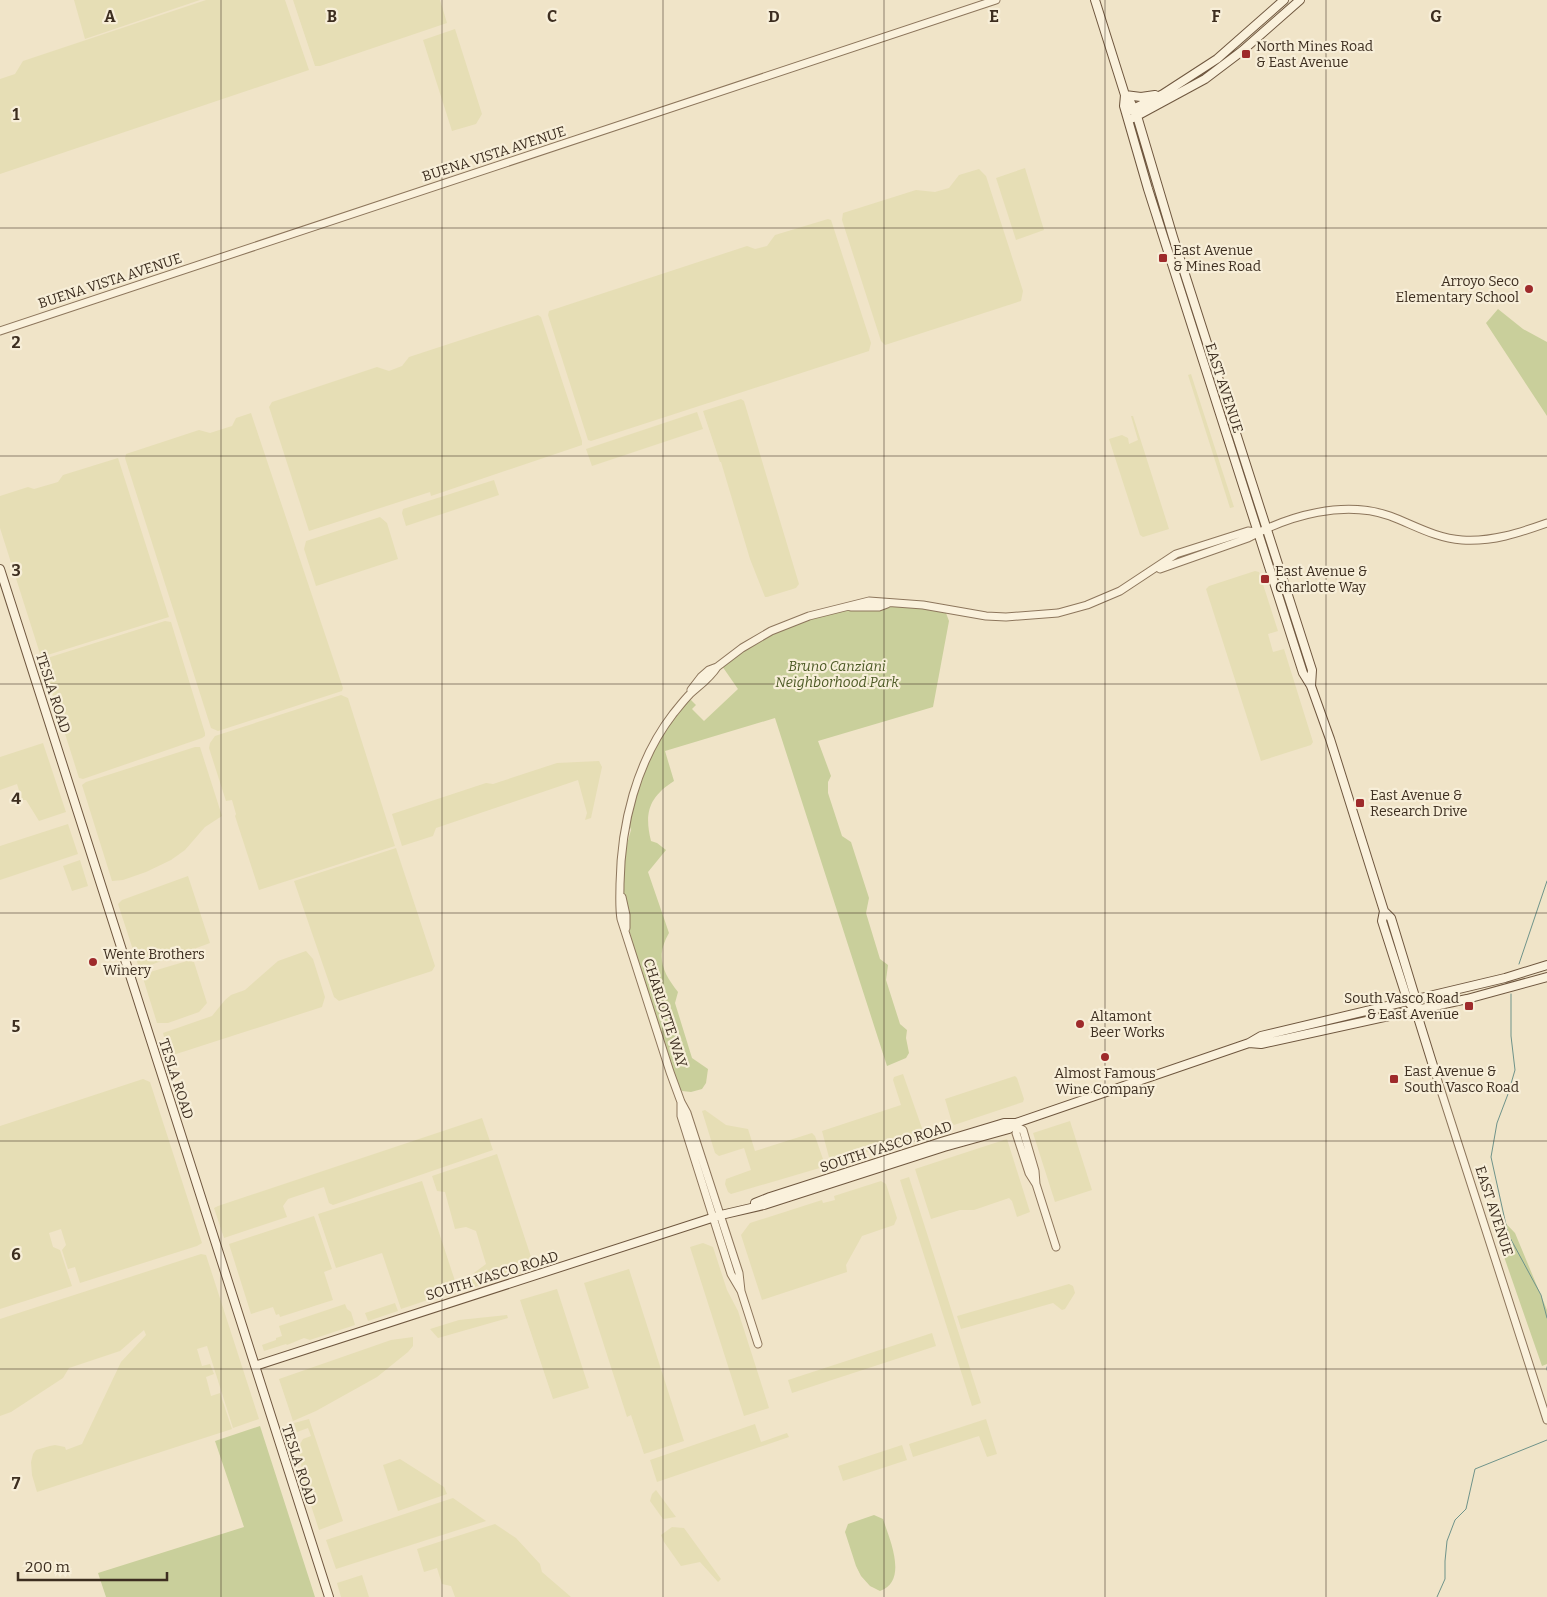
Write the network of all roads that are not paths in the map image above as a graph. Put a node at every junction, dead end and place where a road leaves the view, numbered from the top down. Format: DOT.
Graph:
graph roads {
  1 [pos="996,0"];
  2 [pos="1095,0"];
  3 [pos="1284,0"];
  4 [pos="1300,0"];
  5 [pos="1235,43"];
  6 [pos="1203,81"];
  7 [pos="1163,94"];
  8 [pos="1125,95"];
  9 [pos="1132,114"];
  10 [pos="0,331"];
  11 [pos="1547,524"];
  12 [pos="1266,529"];
  13 [pos="1258,532"];
  14 [pos="0,569"];
  15 [pos="1311,686"];
  16 [pos="1384,911"];
  17 [pos="1547,965"];
  18 [pos="1547,977"];
  19 [pos="1416,1000"];
  20 [pos="1408,1002"];
  21 [pos="1416,1011"];
  22 [pos="1249,1043"];
  23 [pos="1436,1072"];
  24 [pos="1016,1125"];
  25 [pos="717,1217"];
  26 [pos="1056,1247"];
  27 [pos="758,1344"];
  28 [pos="255,1366"];
  29 [pos="1547,1420"];
  30 [pos="329,1597"];
  1 -- 10 [label="street, BUENA VISTA AVENUE"];
  2 -- 8 [label="main road, EAST AVENUE"];
  3 -- 5 [label="main road"];
  4 -- 6 [label="main road"];
  5 -- 6 [label="main road"];
  5 -- 7 [label="main road"];
  6 -- 9 [label="main road"];
  7 -- 8 [label="main road"];
  7 -- 9 [label="main road"];
  8 -- 9 [label="main road, EAST AVENUE"];
  9 -- 12 [label="main road, EAST AVENUE"];
  9 -- 13 [label="main road, EAST AVENUE"];
  11 -- 12 [label="street, CHARLOTTE WAY"];
  12 -- 13 [label="street, CHARLOTTE WAY"];
  12 -- 15 [label="main road, EAST AVENUE"];
  13 -- 15 [label="main road, EAST AVENUE"];
  13 -- 25 [label="street, CHARLOTTE WAY"];
  14 -- 28 [label="main road, TESLA ROAD"];
  15 -- 16 [label="main road, EAST AVENUE"];
  16 -- 19 [label="main road, EAST AVENUE"];
  16 -- 20 [label="main road, EAST AVENUE"];
  17 -- 19 [label="main road, SOUTH VASCO ROAD"];
  18 -- 21 [label="main road, SOUTH VASCO ROAD"];
  19 -- 20 [label="main road, SOUTH VASCO ROAD"];
  19 -- 21 [label="main road, EAST AVENUE"];
  20 -- 21 [label="main road, EAST AVENUE"];
  20 -- 22 [label="main road, SOUTH VASCO ROAD"];
  21 -- 22 [label="main road, SOUTH VASCO ROAD"];
  21 -- 23 [label="main road, EAST AVENUE"];
  22 -- 24 [label="main road, SOUTH VASCO ROAD"];
  23 -- 29 [label="street, EAST AVENUE"];
  24 -- 25 [label="main road, SOUTH VASCO ROAD"];
  24 -- 26 [label="street"];
  25 -- 27 [label="street, CHARLOTTE WAY"];
  25 -- 28 [label="main road, SOUTH VASCO ROAD"];
  28 -- 30 [label="main road, TESLA ROAD"];
}
